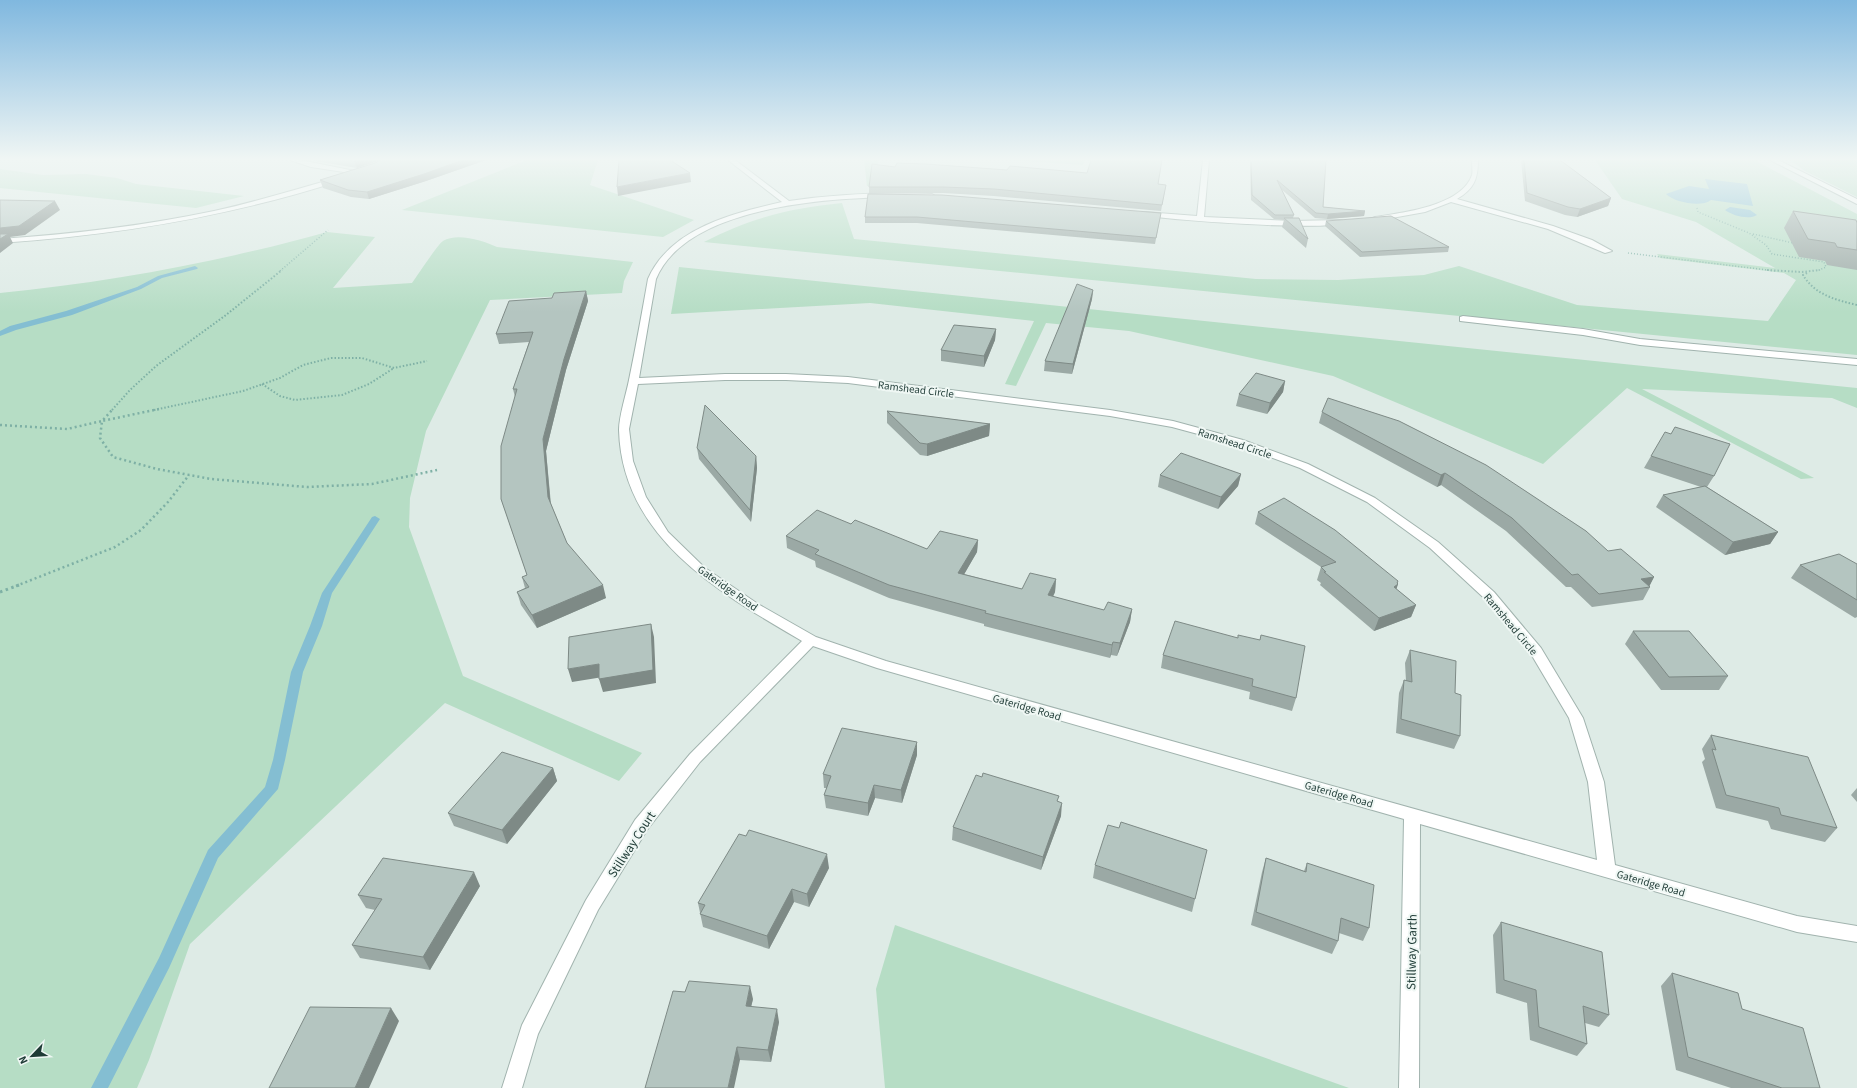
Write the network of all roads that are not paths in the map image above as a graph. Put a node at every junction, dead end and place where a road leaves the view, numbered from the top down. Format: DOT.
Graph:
graph roads {
  1 [pos="216,211"];
  2 [pos="759,211"];
  3 [pos="1201,211"];
  4 [pos="1422,211"];
  5 [pos="1492,211"];
  6 [pos="1137,213"];
  7 [pos="1200,218"];
  8 [pos="0,241"];
  9 [pos="1608,251"];
  10 [pos="1463,319"];
  11 [pos="1857,362"];
  12 [pos="634,381"];
  13 [pos="811,640"];
  14 [pos="1412,815"];
  15 [pos="1607,870"];
  16 [pos="1857,934"];
  17 [pos="512,1088"];
  18 [pos="1409,1088"];
  1 -- 8 [label="street"];
  2 -- 12 [label="street, Gateridge Road"];
  3 -- 7 [label="street"];
  4 -- 7 [label="street"];
  5 -- 9 [label="street"];
  6 -- 7 [label="street"];
  10 -- 11 [label="street"];
  12 -- 13 [label="street, Gateridge Road"];
  12 -- 15 [label="street, Ramshead Circle"];
  13 -- 14 [label="street, Gateridge Road"];
  13 -- 17 [label="street, Stillway Court"];
  14 -- 15 [label="street, Gateridge Road"];
  14 -- 18 [label="street, Stillway Garth"];
  15 -- 16 [label="street, Gateridge Road"];
}
